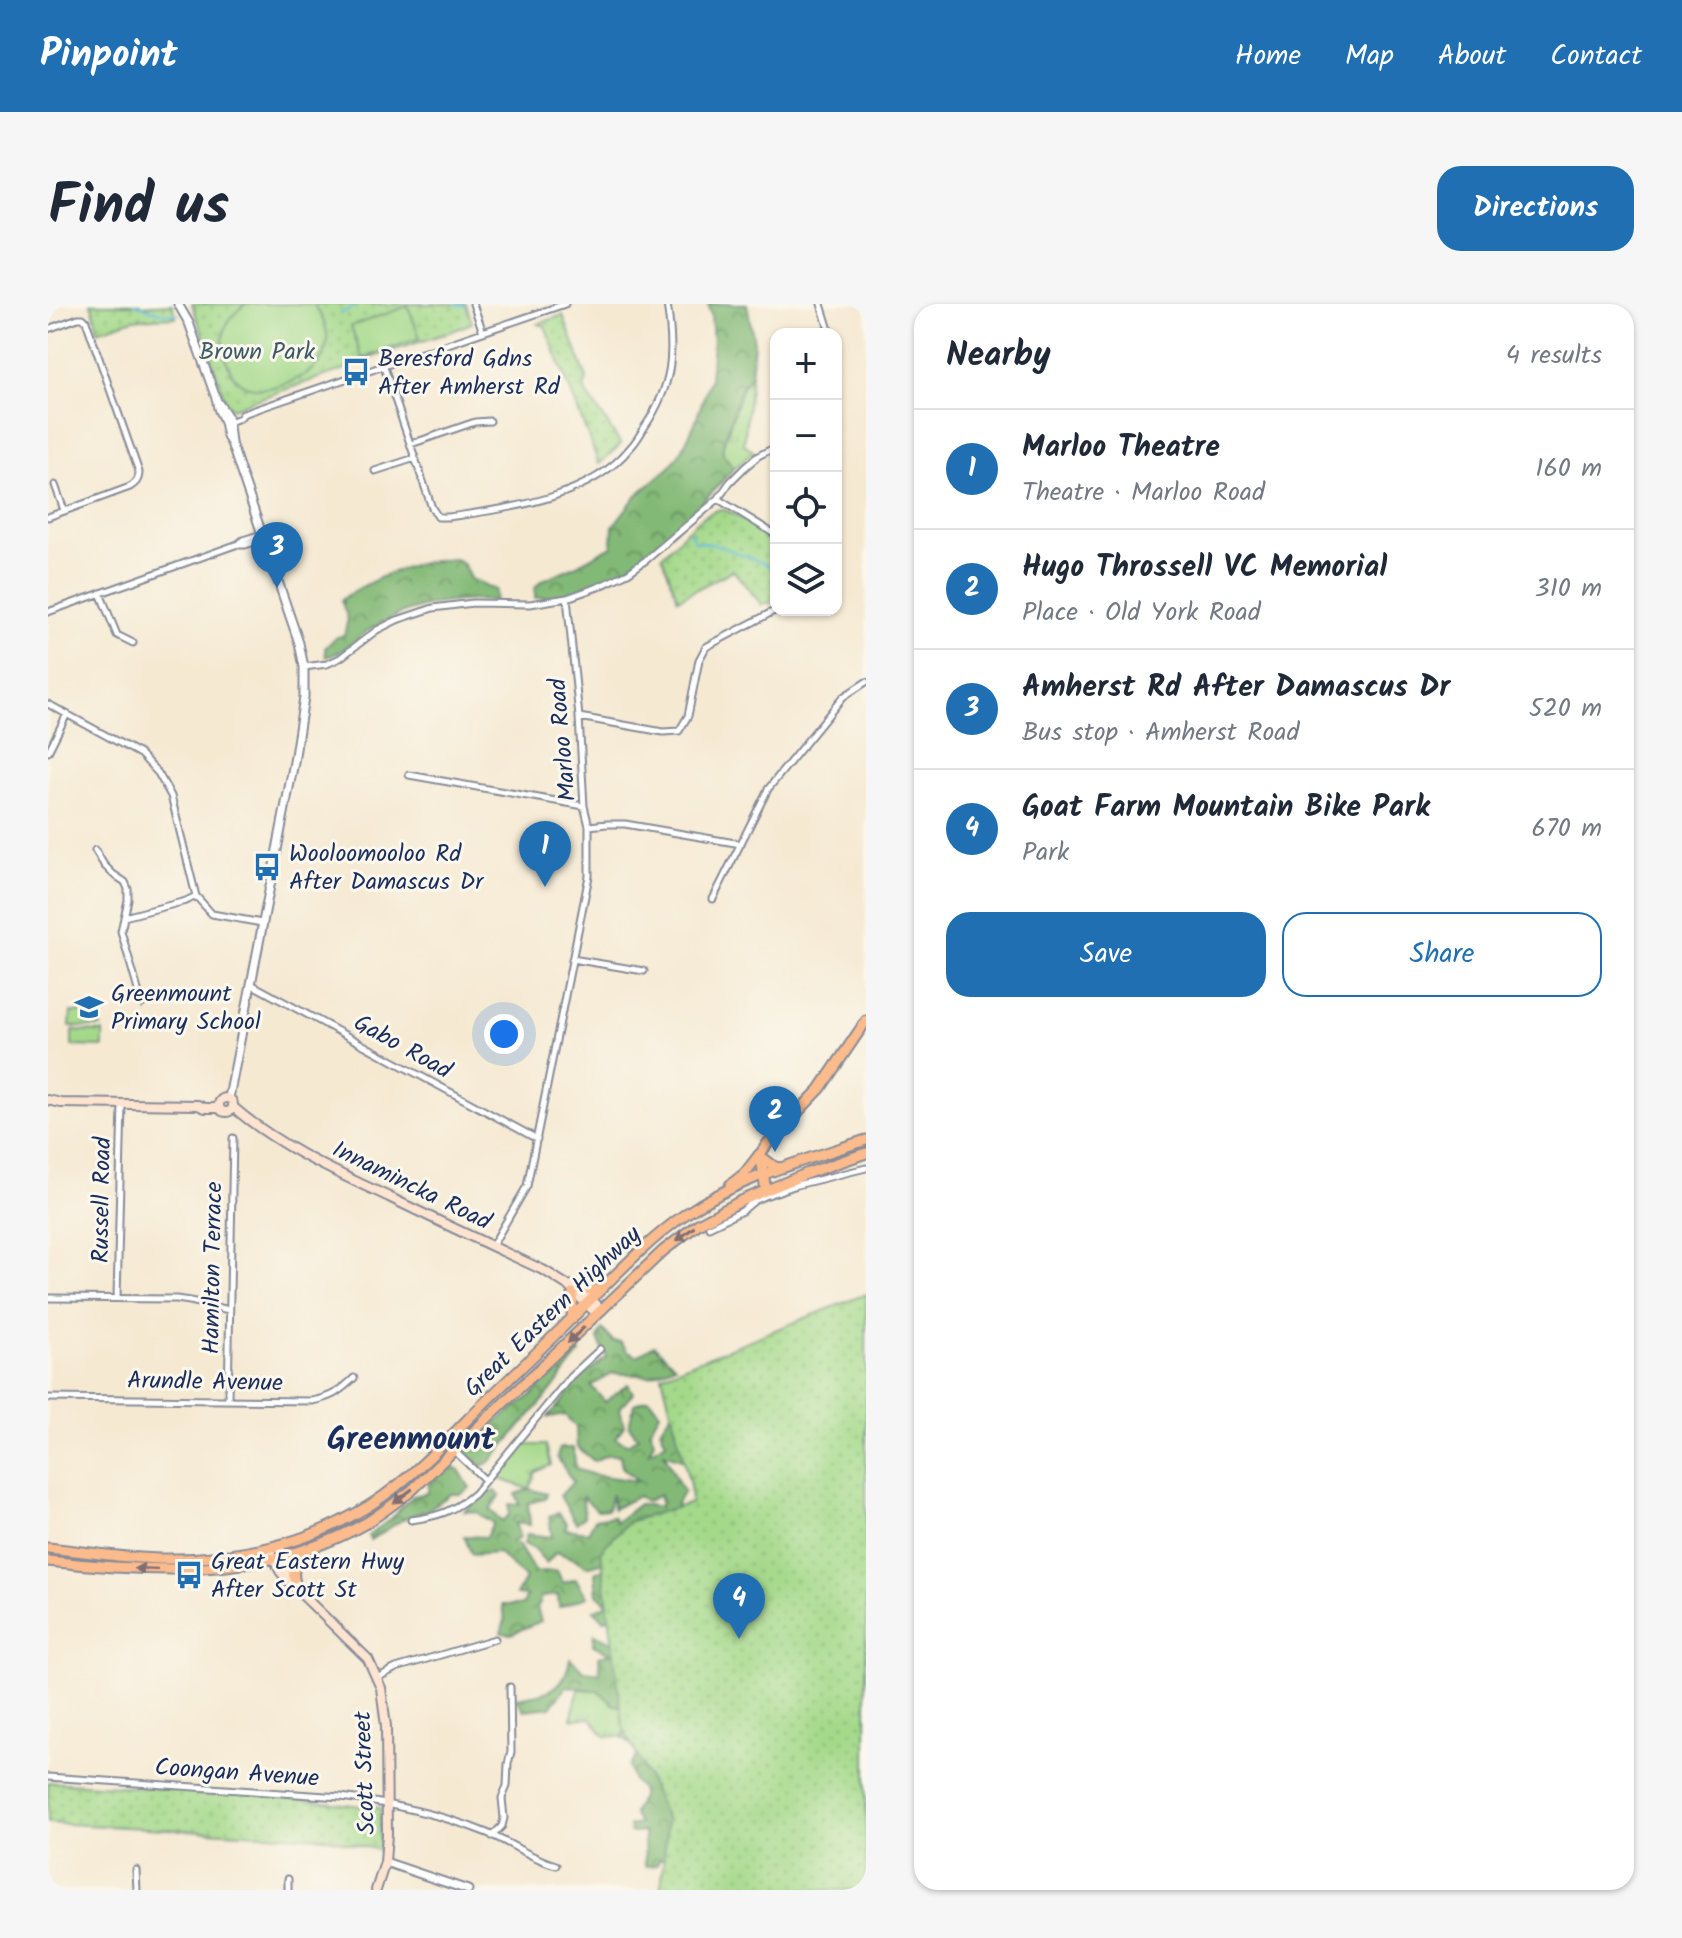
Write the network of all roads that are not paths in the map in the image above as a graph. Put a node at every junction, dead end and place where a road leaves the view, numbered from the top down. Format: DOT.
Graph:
graph roads {
  1 [pos="178,304"];
  2 [pos="186,304"];
  3 [pos="473,304"];
  4 [pos="565,304"];
  5 [pos="667,304"];
  6 [pos="821,304"];
  7 [pos="189,323"];
  8 [pos="828,328"];
  9 [pos="48,329"];
  10 [pos="483,332"];
  11 [pos="384,367"];
  12 [pos="226,420"];
  13 [pos="490,421"];
  14 [pos="411,444"];
  15 [pos="770,450"];
  16 [pos="415,458"];
  17 [pos="375,471"];
  18 [pos="55,485"];
  19 [pos="718,499"];
  20 [pos="64,510"];
  21 [pos="48,517"];
  22 [pos="770,531"];
  23 [pos="263,537"];
  24 [pos="100,593"];
  25 [pos="567,598"];
  26 [pos="48,612"];
  27 [pos="770,613"];
  28 [pos="133,643"];
  29 [pos="304,667"];
  30 [pos="866,682"];
  31 [pos="48,704"];
  32 [pos="67,714"];
  33 [pos="579,717"];
  34 [pos="48,752"];
  35 [pos="409,775"];
  36 [pos="584,806"];
  37 [pos="589,826"];
  38 [pos="741,844"];
  39 [pos="95,850"];
  40 [pos="196,896"];
  41 [pos="713,899"];
  42 [pos="124,918"];
  43 [pos="262,923"];
  44 [pos="572,959"];
  45 [pos="644,971"];
  46 [pos="251,984"];
  47 [pos="142,1004"];
  48 [pos="866,1021"];
  49 [pos="48,1103"];
  50 [pos="122,1104"];
  51 [pos="226,1104"];
  52 [pos="233,1138"];
  53 [pos="537,1139"];
  54 [pos="866,1140"];
  55 [pos="866,1153"];
  56 [pos="759,1155"];
  57 [pos="782,1168"];
  58 [pos="866,1168"];
  59 [pos="758,1177"];
  60 [pos="762,1192"];
  61 [pos="718,1195"];
  62 [pos="723,1215"];
  63 [pos="709,1227"];
  64 [pos="492,1246"];
  65 [pos="574,1289"];
  66 [pos="600,1290"];
  67 [pos="48,1298"];
  68 [pos="117,1298"];
  69 [pos="588,1302"];
  70 [pos="229,1310"];
  71 [pos="600,1312"];
  72 [pos="572,1319"];
  73 [pos="600,1349"];
  74 [pos="354,1378"];
  75 [pos="48,1398"];
  76 [pos="228,1399"];
  77 [pos="445,1442"];
  78 [pos="454,1450"];
  79 [pos="485,1480"];
  80 [pos="411,1520"];
  81 [pos="274,1546"];
  82 [pos="48,1548"];
  83 [pos="306,1549"];
  84 [pos="277,1557"];
  85 [pos="48,1561"];
  86 [pos="294,1578"];
  87 [pos="298,1589"];
  88 [pos="495,1639"];
  89 [pos="377,1678"];
  90 [pos="510,1687"];
  91 [pos="48,1777"];
  92 [pos="385,1803"];
  93 [pos="492,1836"];
  94 [pos="385,1862"];
  95 [pos="556,1865"];
  96 [pos="136,1870"];
  97 [pos="288,1879"];
  98 [pos="137,1890"];
  99 [pos="288,1890"];
  100 [pos="376,1890"];
  101 [pos="468,1890"];
  1 -- 7 [label="street"];
  2 -- 7 [label="street"];
  3 -- 10 [label="street"];
  4 -- 10 [label="street"];
  5 -- 16 [label="street"];
  6 -- 8 [label="street"];
  7 -- 12 [label="street"];
  9 -- 20 [label="street"];
  10 -- 11 [label="street"];
  11 -- 12 [label="street"];
  11 -- 14 [label="street"];
  12 -- 23 [label="street"];
  13 -- 14 [label="street"];
  14 -- 16 [label="street"];
  15 -- 19 [label="street"];
  16 -- 17 [label="street"];
  18 -- 20 [label="street"];
  19 -- 22 [label="street"];
  19 -- 25 [label="street"];
  20 -- 21 [label="street"];
  23 -- 24 [label="street"];
  23 -- 29 [label="street"];
  24 -- 26 [label="street"];
  24 -- 28 [label="street"];
  25 -- 29 [label="street"];
  25 -- 33 [label="street, Marloo Road"];
  27 -- 33 [label="street"];
  29 -- 43 [label="street"];
  30 -- 38 [label="street"];
  31 -- 32 [label="street"];
  32 -- 34 [label="street"];
  32 -- 40 [label="street"];
  33 -- 36 [label="street, Marloo Road"];
  35 -- 36 [label="street"];
  36 -- 37 [label="street, Marloo Road"];
  37 -- 38 [label="street"];
  37 -- 44 [label="street, Marloo Road"];
  38 -- 41 [label="street"];
  39 -- 42 [label="street"];
  40 -- 42 [label="street"];
  40 -- 43 [label="street"];
  42 -- 47 [label="street"];
  43 -- 46 [label="street"];
  44 -- 45 [label="street"];
  44 -- 53 [label="street, Marloo Road"];
  46 -- 51 [label="street"];
  46 -- 53 [label="street, Gabo Road"];
  48 -- 56 [label="main road"];
  49 -- 50 [label="main road, Innamincka Road"];
  50 -- 51 [label="main road, Innamincka Road"];
  50 -- 68 [label="street, Russell Road"];
  51 -- 64 [label="main road, Innamincka Road"];
  52 -- 70 [label="street, Hamilton Terrace"];
  53 -- 64 [label="street, Marloo Road"];
  54 -- 57 [label="main road, Great Eastern Highway"];
  55 -- 60 [label="main road, Great Eastern Highway"];
  56 -- 57 [label="main road"];
  56 -- 59 [label="main road"];
  56 -- 61 [label="main road"];
  57 -- 59 [label="main road, Great Eastern Highway"];
  58 -- 62 [label="street"];
  59 -- 60 [label="main road"];
  59 -- 61 [label="main road, Great Eastern Highway"];
  60 -- 62 [label="main road, Great Eastern Highway"];
  61 -- 66 [label="main road, Great Eastern Highway"];
  62 -- 63 [label="street"];
  62 -- 71 [label="main road, Great Eastern Highway, one-way"];
  64 -- 65 [label="main road, Innamincka Road"];
  65 -- 66 [label="main road"];
  65 -- 69 [label="main road, Innamincka Road"];
  65 -- 72 [label="main road"];
  66 -- 69 [label="main road, Great Eastern Highway"];
  67 -- 68 [label="street"];
  68 -- 70 [label="street"];
  69 -- 71 [label="main road, Innamincka Road"];
  69 -- 72 [label="main road, Great Eastern Highway"];
  70 -- 76 [label="street, Hamilton Terrace"];
  71 -- 78 [label="main road, Great Eastern Highway, one-way"];
  72 -- 77 [label="main road, Great Eastern Highway"];
  73 -- 79 [label="street"];
  74 -- 76 [label="street, Arundle Avenue"];
  75 -- 76 [label="street, Arundle Avenue"];
  77 -- 78 [label="street"];
  77 -- 81 [label="main road, Great Eastern Highway"];
  78 -- 79 [label="street"];
  78 -- 83 [label="main road, Great Eastern Highway, one-way"];
  79 -- 80 [label="street"];
  81 -- 82 [label="main road, Great Eastern Highway"];
  81 -- 84 [label="main road, Scott Street"];
  83 -- 84 [label="main road, Great Eastern Highway"];
  83 -- 86 [label="main road"];
  84 -- 85 [label="main road, Great Eastern Highway, one-way"];
  84 -- 86 [label="main road, Scott Street"];
  84 -- 87 [label="main road, Scott Street"];
  86 -- 87 [label="main road, Scott Street"];
  87 -- 89 [label="main road, Scott Street"];
  88 -- 89 [label="street"];
  89 -- 92 [label="main road, Scott Street"];
  90 -- 93 [label="street"];
  91 -- 92 [label="street, Coongan Avenue"];
  92 -- 93 [label="street, Coongan Avenue"];
  92 -- 94 [label="main road, Scott Street"];
  93 -- 95 [label="street, Coongan Avenue"];
  94 -- 100 [label="main road, Scott Street"];
  94 -- 101 [label="street"];
  96 -- 98 [label="street"];
  97 -- 99 [label="street"];
}
